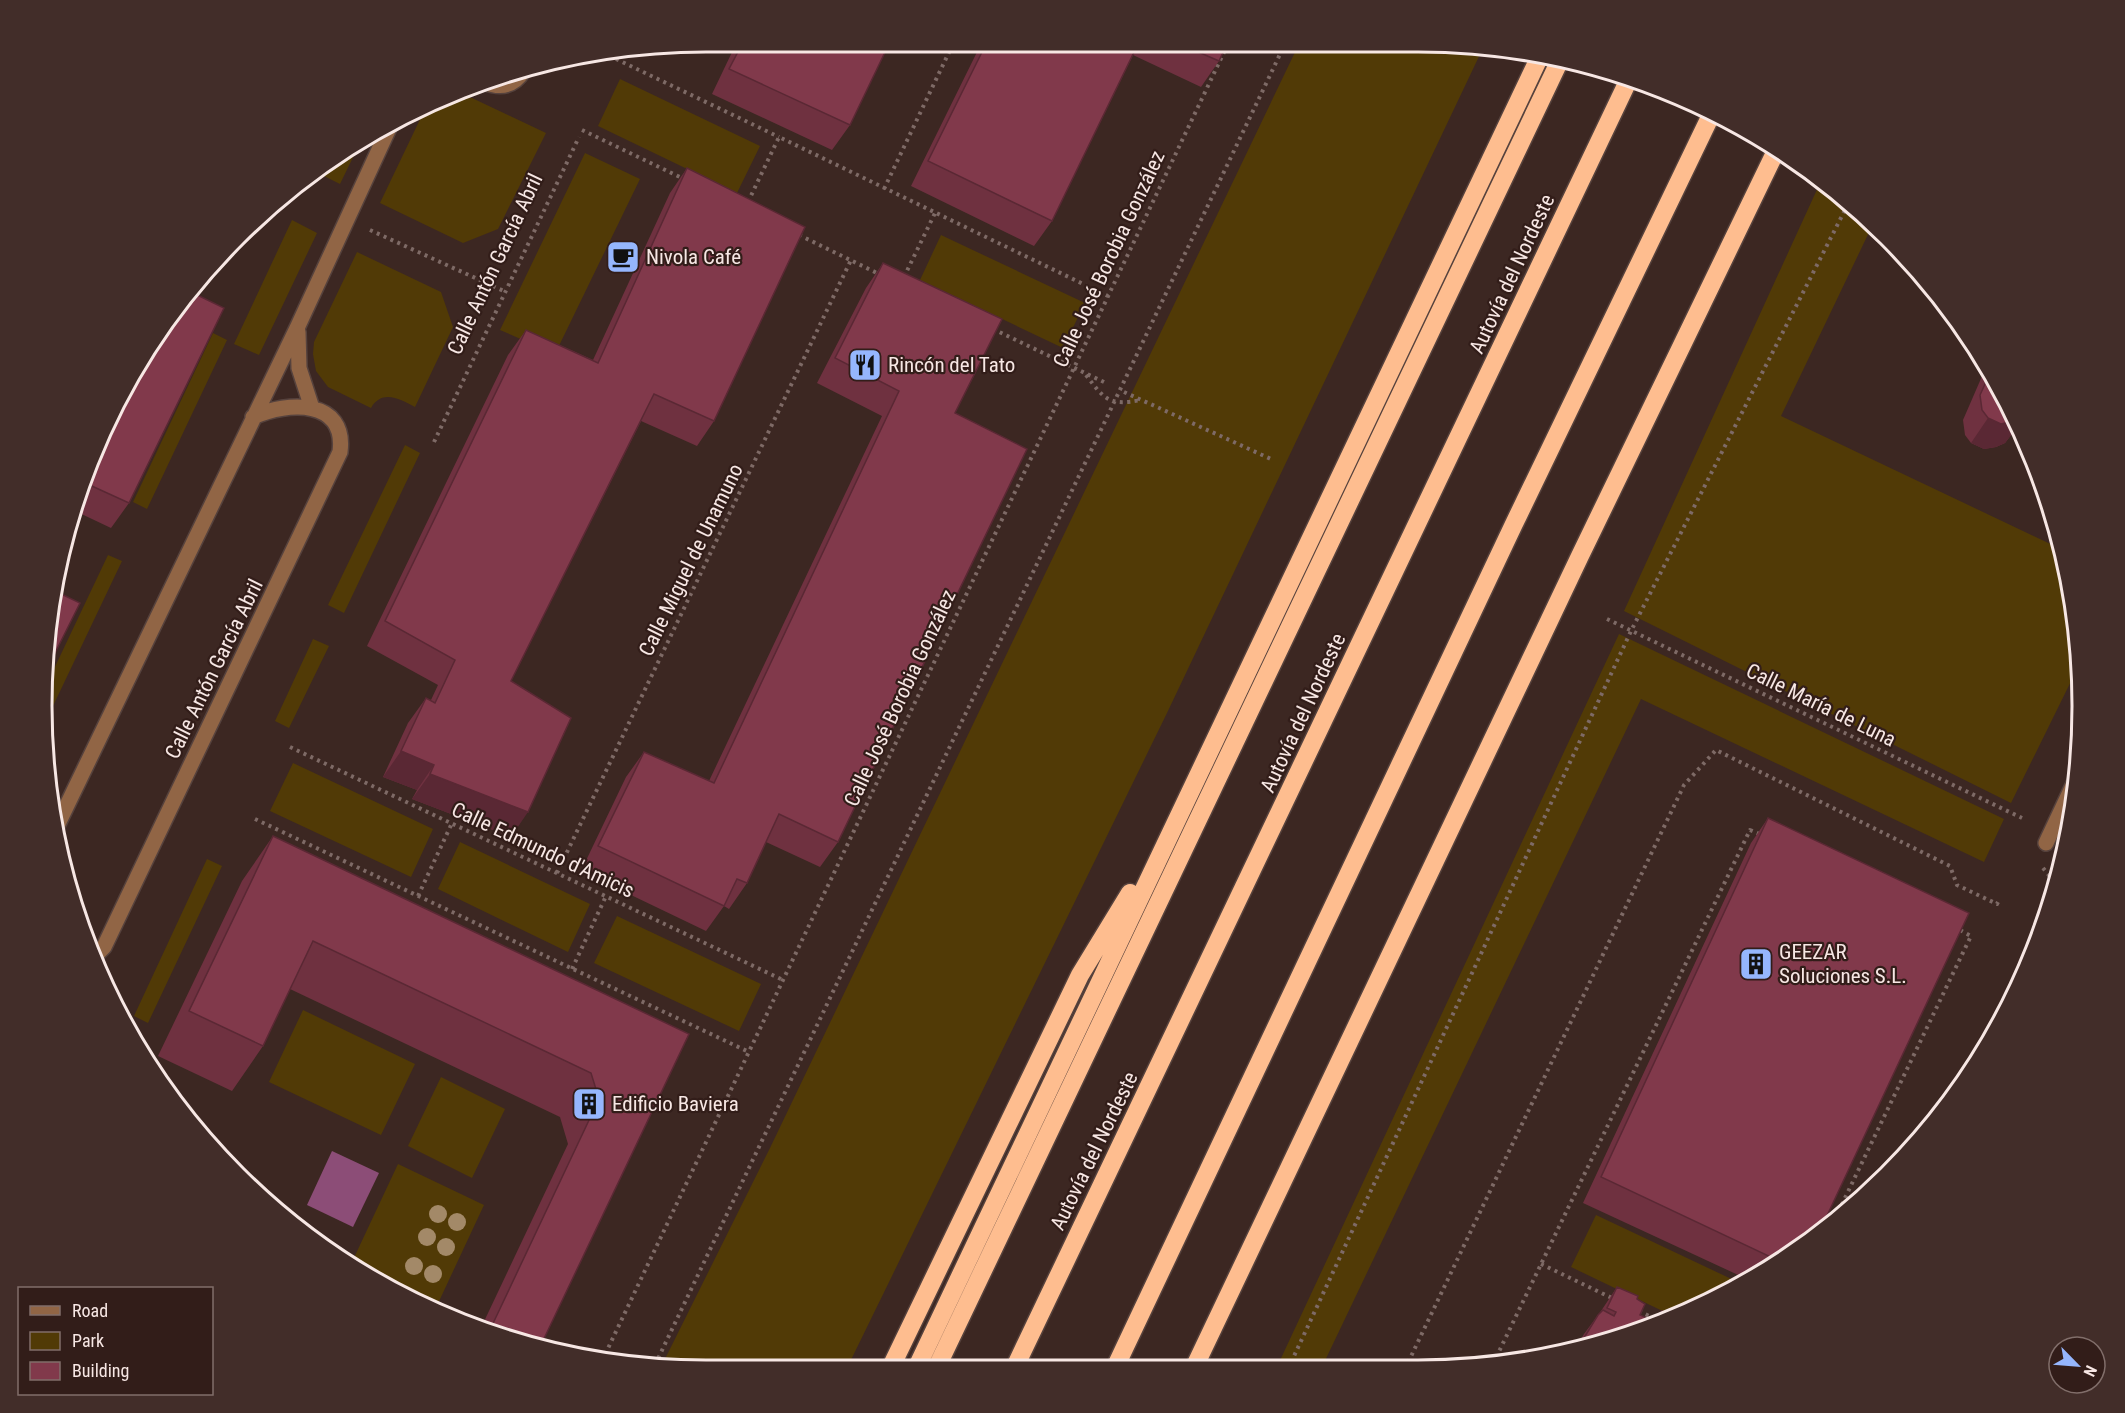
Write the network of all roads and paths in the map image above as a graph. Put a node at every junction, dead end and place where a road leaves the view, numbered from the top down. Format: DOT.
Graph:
graph roads {
  1 [pos="949,53"];
  2 [pos="1224,53"];
  3 [pos="1281,53"];
  4 [pos="616,59"];
  5 [pos="1536,63"];
  6 [pos="1556,67"];
  7 [pos="514,82"];
  8 [pos="500,86"];
  9 [pos="1626,86"];
  10 [pos="1709,120"];
  11 [pos="582,130"];
  12 [pos="385,137"];
  13 [pos="579,137"];
  14 [pos="778,137"];
  15 [pos="1773,157"];
  16 [pos="694,184"];
  17 [pos="884,189"];
  18 [pos="745,208"];
  19 [pos="1845,211"];
  20 [pos="935,213"];
  21 [pos="366,228"];
  22 [pos="798,234"];
  23 [pos="851,260"];
  24 [pos="890,279"];
  25 [pos="900,284"];
  26 [pos="506,292"];
  27 [pos="1108,296"];
  28 [pos="298,326"];
  29 [pos="992,328"];
  30 [pos="1074,368"];
  31 [pos="1085,374"];
  32 [pos="1108,384"];
  33 [pos="1124,392"];
  34 [pos="1141,399"];
  35 [pos="1113,401"];
  36 [pos="312,408"];
  37 [pos="253,417"];
  38 [pos="434,442"];
  39 [pos="1271,459"];
  40 [pos="1607,619"];
  41 [pos="1631,631"];
  42 [pos="290,747"];
  43 [pos="1187,800"];
  44 [pos="2065,802"];
  45 [pos="62,816"];
  46 [pos="2022,818"];
  47 [pos="255,819"];
  48 [pos="452,823"];
  49 [pos="1771,840"];
  50 [pos="2046,843"];
  51 [pos="2036,861"];
  52 [pos="557,873"];
  53 [pos="2050,877"];
  54 [pos="418,896"];
  55 [pos="606,896"];
  56 [pos="1998,902"];
  57 [pos="1954,928"];
  58 [pos="100,951"];
  59 [pos="572,969"];
  60 [pos="783,980"];
  61 [pos="749,1052"];
  62 [pos="1842,1205"];
  63 [pos="1541,1264"];
  64 [pos="1621,1302"];
  65 [pos="1631,1307"];
  66 [pos="1652,1317"];
  67 [pos="606,1353"];
  68 [pos="1497,1356"];
  69 [pos="658,1358"];
  70 [pos="894,1360"];
  71 [pos="920,1360"];
  72 [pos="941,1360"];
  73 [pos="1018,1360"];
  74 [pos="1119,1360"];
  75 [pos="1198,1360"];
  76 [pos="1292,1360"];
  77 [pos="1409,1360"];
  1 -- 17 [label="path"];
  2 -- 27 [label="path, Calle José Borobia González"];
  3 -- 35 [label="path"];
  4 -- 14 [label="path"];
  5 -- 43 [label="highway"];
  6 -- 72 [label="highway"];
  7 -- 8 [label="street"];
  9 -- 73 [label="highway, Autovía del Nordeste"];
  10 -- 74 [label="highway"];
  11 -- 16 [label="path"];
  12 -- 28 [label="street"];
  13 -- 26 [label="path, Calle Antón García Abril"];
  14 -- 17 [label="path"];
  14 -- 18 [label="path"];
  15 -- 75 [label="highway"];
  17 -- 20 [label="path"];
  19 -- 41 [label="path"];
  20 -- 25 [label="path"];
  20 -- 27 [label="path"];
  21 -- 26 [label="path"];
  22 -- 23 [label="path"];
  23 -- 24 [label="path"];
  23 -- 52 [label="path, Calle Miguel de Unamuno"];
  26 -- 38 [label="path, Calle Antón García Abril"];
  27 -- 30 [label="path, Calle José Borobia González"];
  28 -- 36 [label="street"];
  28 -- 37 [label="street"];
  29 -- 30 [label="path"];
  30 -- 31 [label="path"];
  30 -- 60 [label="path, Calle José Borobia González"];
  31 -- 32 [label="path"];
  31 -- 35 [label="path"];
  33 -- 34 [label="path"];
  34 -- 35 [label="path"];
  34 -- 39 [label="path"];
  35 -- 69 [label="path"];
  36 -- 37 [label="street"];
  36 -- 58 [label="street, Calle Antón García Abril"];
  37 -- 45 [label="street"];
  40 -- 41 [label="path, Calle María de Luna"];
  41 -- 46 [label="path, Calle María de Luna"];
  41 -- 76 [label="path"];
  42 -- 48 [label="path, Calle Edmundo d'Amicis"];
  43 -- 70 [label="highway"];
  43 -- 71 [label="highway"];
  44 -- 50 [label="street"];
  47 -- 54 [label="path"];
  48 -- 52 [label="path, Calle Edmundo d'Amicis"];
  48 -- 54 [label="path"];
  49 -- 63 [label="path"];
  51 -- 53 [label="path"];
  52 -- 55 [label="path, Calle Edmundo d'Amicis"];
  54 -- 59 [label="path"];
  55 -- 59 [label="path"];
  55 -- 60 [label="path, Calle Edmundo d'Amicis"];
  56 -- 77 [label="path"];
  57 -- 62 [label="path"];
  59 -- 61 [label="path"];
  60 -- 61 [label="path, Calle José Borobia González"];
  61 -- 67 [label="path, Calle José Borobia González"];
  63 -- 64 [label="path"];
  63 -- 68 [label="path"];
  65 -- 66 [label="path"];
}
